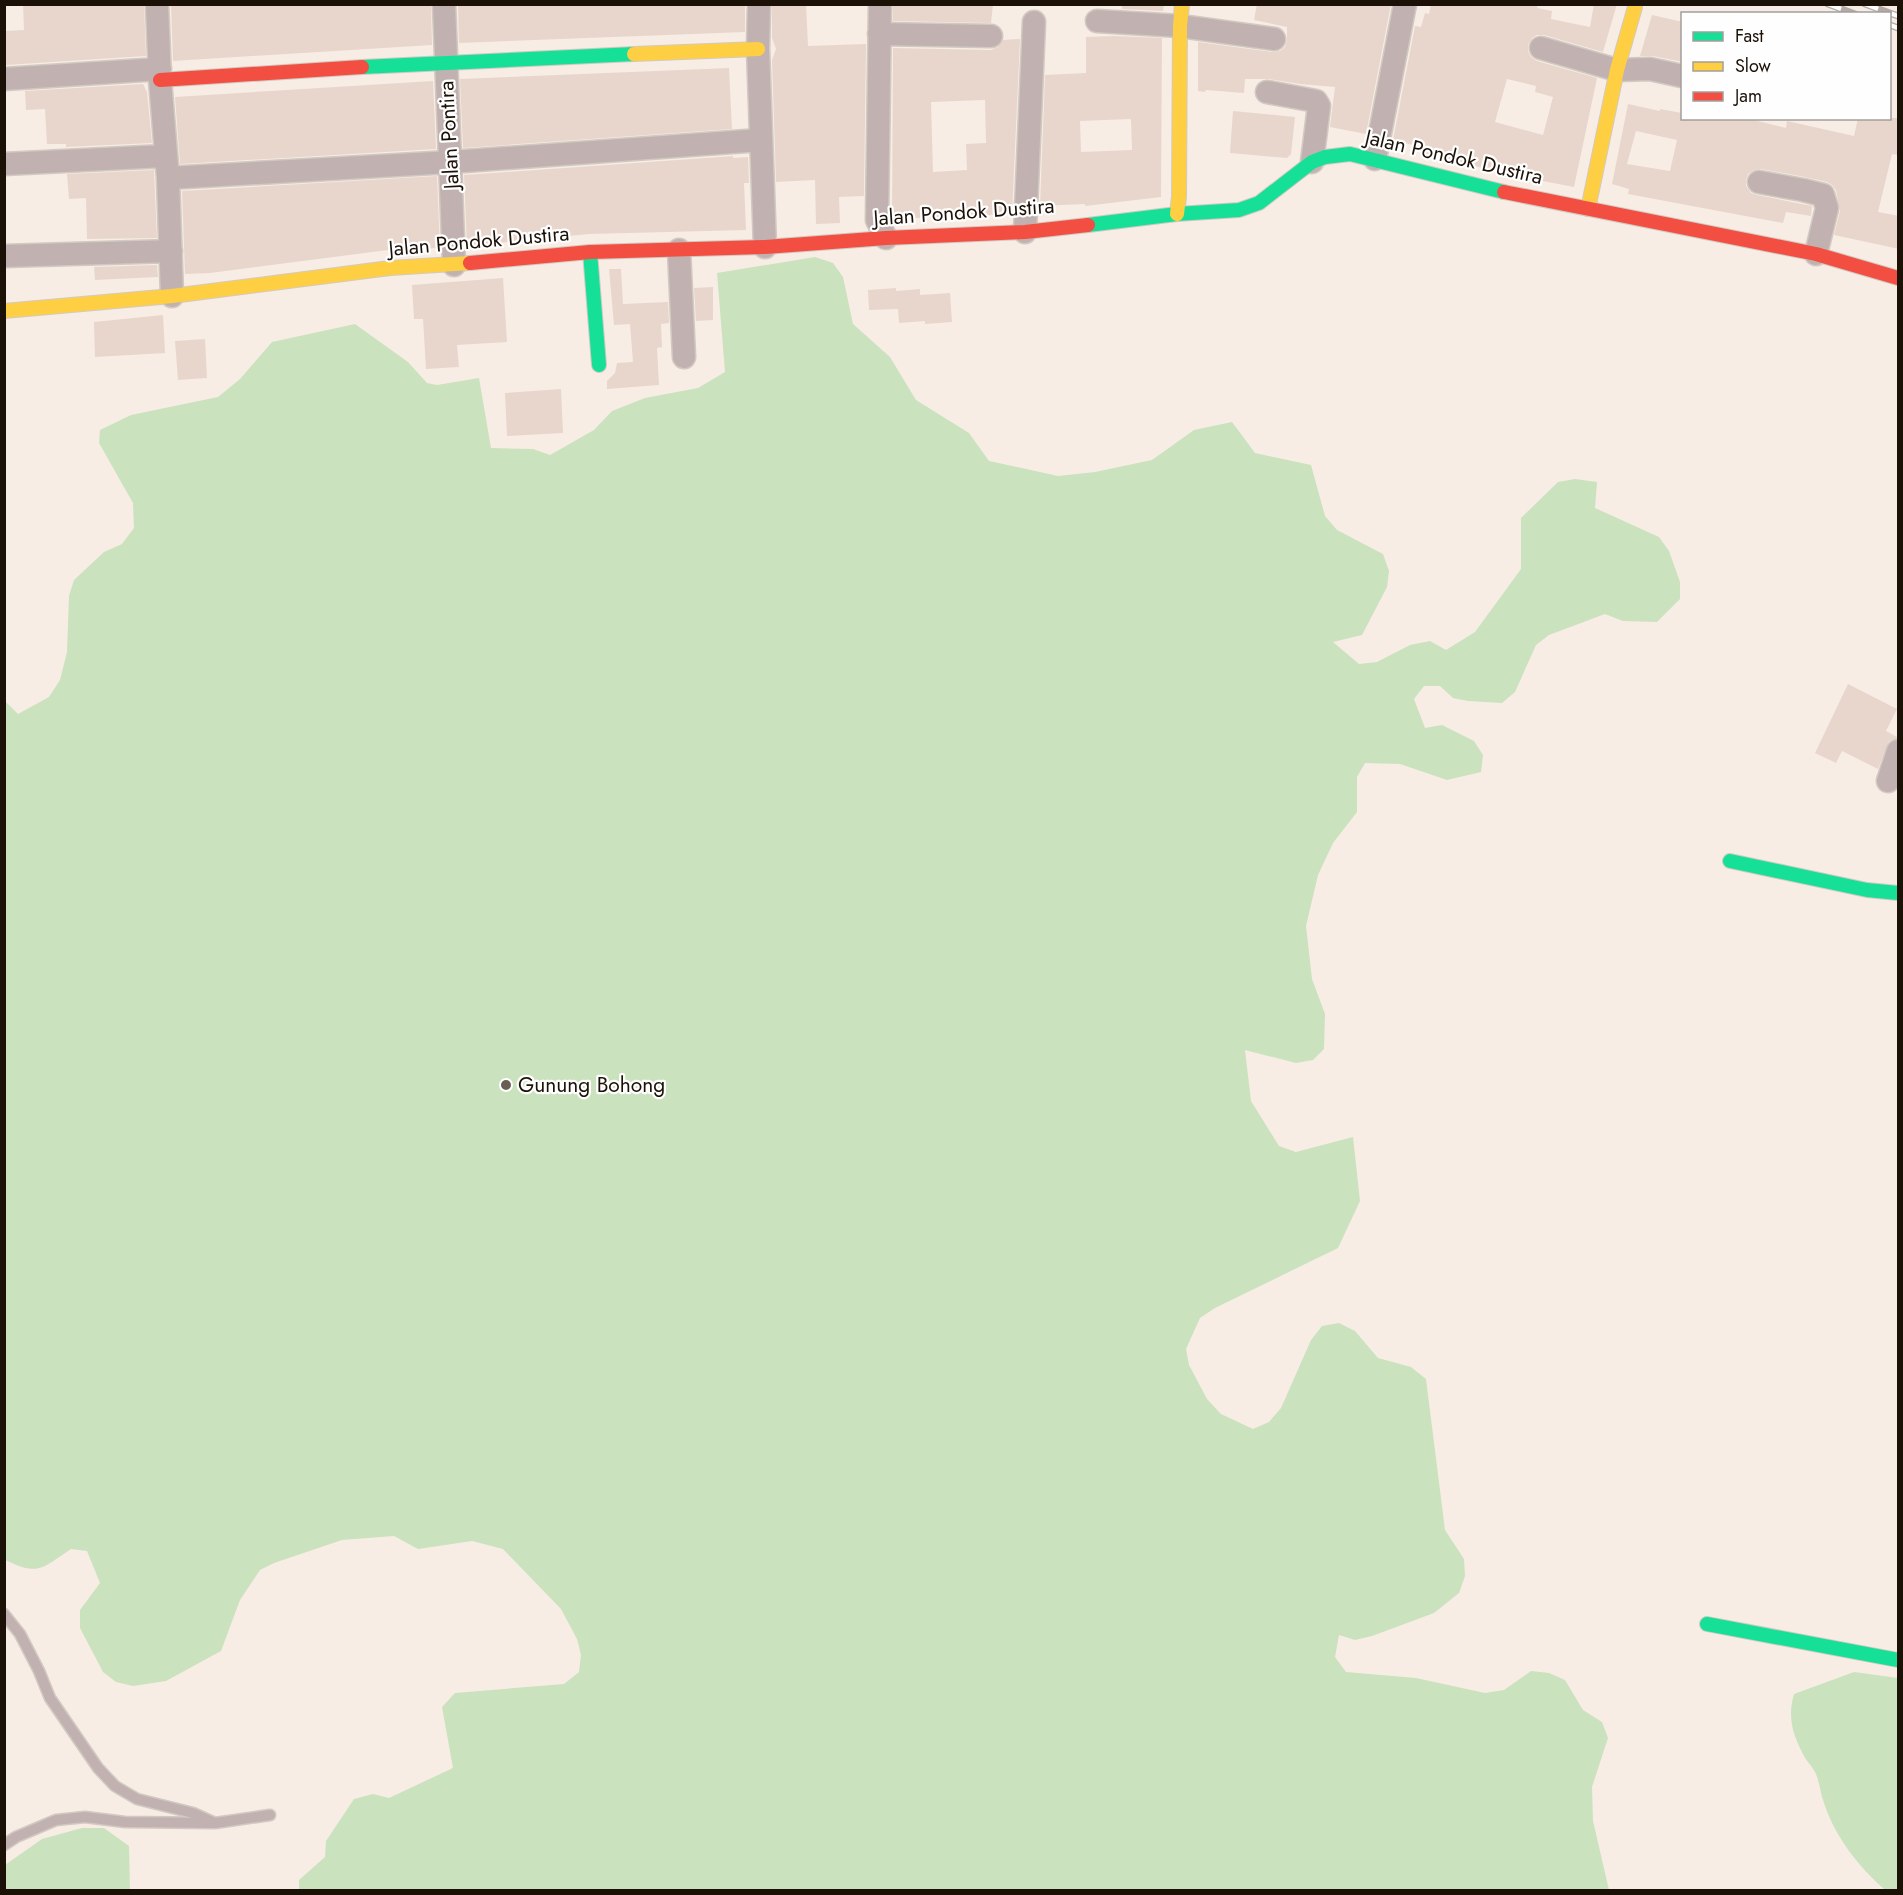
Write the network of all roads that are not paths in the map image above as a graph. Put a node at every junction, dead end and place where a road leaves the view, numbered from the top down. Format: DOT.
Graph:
graph roads {
  1 [pos="157,4"];
  2 [pos="444,4"];
  3 [pos="759,4"];
  4 [pos="880,4"];
  5 [pos="1405,4"];
  6 [pos="1635,7"];
  7 [pos="1181,15"];
  8 [pos="1097,21"];
  9 [pos="1034,22"];
  10 [pos="879,34"];
  11 [pos="991,36"];
  12 [pos="1274,39"];
  13 [pos="1541,48"];
  14 [pos="758,49"];
  15 [pos="446,62"];
  16 [pos="1617,70"];
  17 [pos="160,75"];
  18 [pos="1681,76"];
  19 [pos="4,79"];
  20 [pos="1267,92"];
  21 [pos="761,140"];
  22 [pos="165,156"];
  23 [pos="1375,159"];
  24 [pos="451,162"];
  25 [pos="1312,162"];
  26 [pos="4,164"];
  27 [pos="168,178"];
  28 [pos="1759,182"];
  29 [pos="1588,209"];
  30 [pos="1177,214"];
  31 [pos="1025,231"];
  32 [pos="886,238"];
  33 [pos="765,247"];
  34 [pos="171,250"];
  35 [pos="680,250"];
  36 [pos="590,252"];
  37 [pos="1816,254"];
  38 [pos="4,256"];
  39 [pos="454,265"];
  40 [pos="1899,278"];
  41 [pos="172,296"];
  42 [pos="4,311"];
  43 [pos="684,357"];
  44 [pos="599,365"];
  45 [pos="1899,751"];
  46 [pos="1888,781"];
  47 [pos="1730,861"];
  48 [pos="1899,893"];
  49 [pos="4,1614"];
  50 [pos="1707,1624"];
  51 [pos="1899,1660"];
  52 [pos="270,1815"];
  53 [pos="215,1823"];
  54 [pos="4,1845"];
  1 -- 17 [label="street"];
  2 -- 15 [label="street, Jalan Pontira"];
  3 -- 14 [label="street"];
  4 -- 10 [label="street"];
  5 -- 23 [label="street"];
  6 -- 16 [label="main road"];
  7 -- 8 [label="street"];
  7 -- 12 [label="street"];
  7 -- 30 [label="main road"];
  9 -- 31 [label="street"];
  10 -- 11 [label="street"];
  10 -- 32 [label="street"];
  13 -- 16 [label="street"];
  14 -- 15 [label="main road"];
  14 -- 21 [label="street"];
  15 -- 17 [label="main road"];
  15 -- 24 [label="street, Jalan Pontira"];
  16 -- 18 [label="street"];
  16 -- 29 [label="main road"];
  17 -- 19 [label="street"];
  17 -- 22 [label="street"];
  20 -- 25 [label="street"];
  21 -- 24 [label="street"];
  21 -- 33 [label="street"];
  22 -- 26 [label="street"];
  22 -- 27 [label="street"];
  23 -- 25 [label="main road, Jalan Pondok Dustira"];
  23 -- 29 [label="main road, Jalan Pondok Dustira"];
  24 -- 27 [label="street"];
  24 -- 39 [label="street, Jalan Pontira"];
  25 -- 30 [label="main road, Jalan Pondok Dustira"];
  27 -- 34 [label="street"];
  28 -- 37 [label="street"];
  29 -- 37 [label="main road, Jalan Pondok Dustira"];
  30 -- 31 [label="main road, Jalan Pondok Dustira"];
  31 -- 32 [label="main road, Jalan Pondok Dustira"];
  32 -- 33 [label="main road, Jalan Pondok Dustira"];
  33 -- 35 [label="main road, Jalan Pondok Dustira"];
  34 -- 38 [label="street"];
  34 -- 41 [label="street"];
  35 -- 36 [label="main road, Jalan Pondok Dustira"];
  35 -- 43 [label="street"];
  36 -- 39 [label="main road, Jalan Pondok Dustira"];
  36 -- 44 [label="main road"];
  37 -- 40 [label="main road, Jalan Pondok Dustira"];
  39 -- 41 [label="main road, Jalan Pondok Dustira"];
  41 -- 42 [label="main road, Jalan Pondok Dustira"];
  45 -- 46 [label="street"];
  47 -- 48 [label="main road"];
  49 -- 53 [label="lane"];
  50 -- 51 [label="main road"];
  52 -- 53 [label="lane"];
  53 -- 54 [label="lane"];
}
